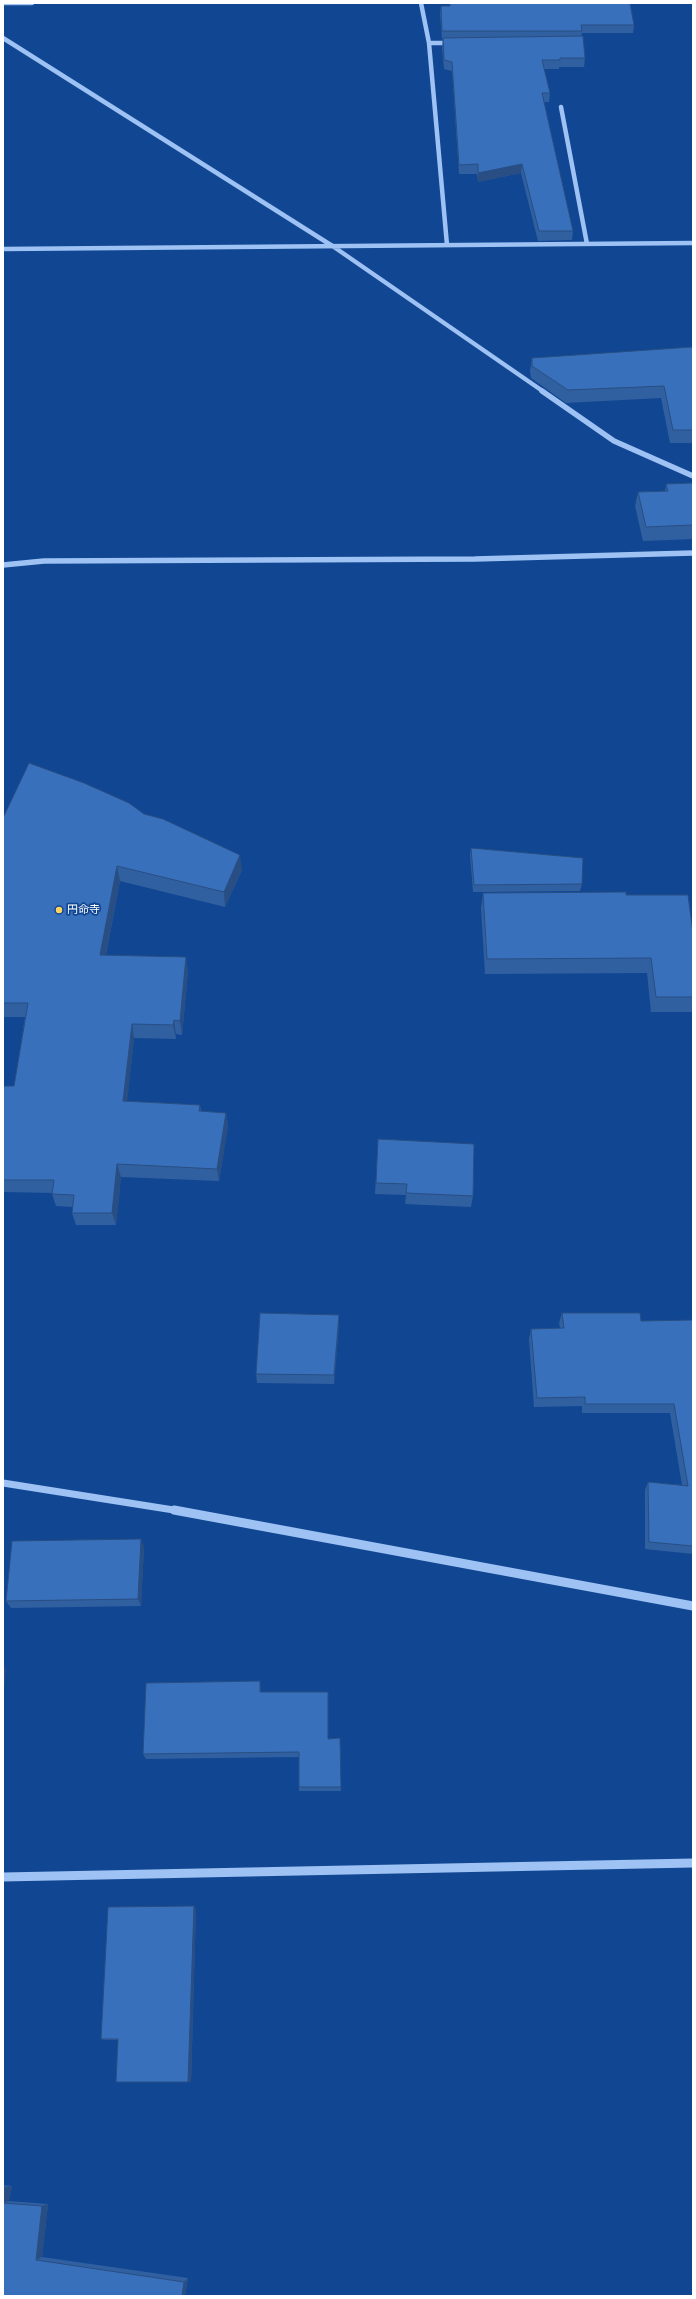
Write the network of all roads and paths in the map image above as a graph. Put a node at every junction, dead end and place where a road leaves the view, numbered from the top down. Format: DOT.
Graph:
graph roads {
  1 [pos="3,3"];
  2 [pos="32,3"];
  3 [pos="421,3"];
  4 [pos="3,38"];
  5 [pos="428,43"];
  6 [pos="460,43"];
  7 [pos="562,107"];
  8 [pos="693,243"];
  9 [pos="587,244"];
  10 [pos="447,245"];
  11 [pos="334,247"];
  12 [pos="3,249"];
  13 [pos="693,476"];
  14 [pos="693,553"];
  15 [pos="3,565"];
  16 [pos="3,1483"];
  17 [pos="693,1606"];
  18 [pos="693,1863"];
  19 [pos="3,1877"];
  1 -- 2 [label="street"];
  3 -- 5 [label="street"];
  4 -- 11 [label="street"];
  5 -- 6 [label="street"];
  5 -- 10 [label="street"];
  7 -- 9 [label="street"];
  8 -- 9 [label="street"];
  9 -- 10 [label="street"];
  10 -- 11 [label="street"];
  11 -- 12 [label="street"];
  11 -- 13 [label="street"];
  14 -- 15 [label="street"];
  16 -- 17 [label="street"];
  18 -- 19 [label="street"];
}
